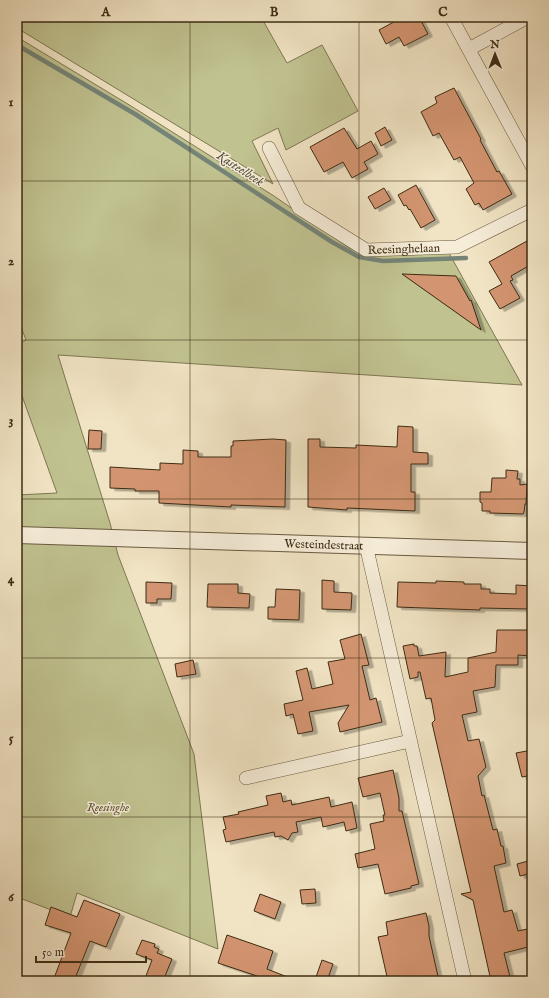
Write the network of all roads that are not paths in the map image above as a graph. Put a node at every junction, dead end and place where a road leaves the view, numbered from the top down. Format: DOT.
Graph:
graph roads {
  1 [pos="451,17"];
  2 [pos="528,17"];
  3 [pos="469,49"];
  4 [pos="269,148"];
  5 [pos="532,166"];
  6 [pos="532,210"];
  7 [pos="17,535"];
  8 [pos="366,545"];
  9 [pos="532,551"];
  10 [pos="410,741"];
  11 [pos="246,778"];
  12 [pos="465,981"];
  1 -- 3 [label="street"];
  2 -- 3 [label="street"];
  3 -- 5 [label="street"];
  4 -- 6 [label="street, Reesinghelaan"];
  7 -- 8 [label="street, Westeindestraat"];
  8 -- 9 [label="street, Westeindestraat"];
  8 -- 10 [label="street"];
  10 -- 11 [label="street"];
  10 -- 12 [label="street"];
}
